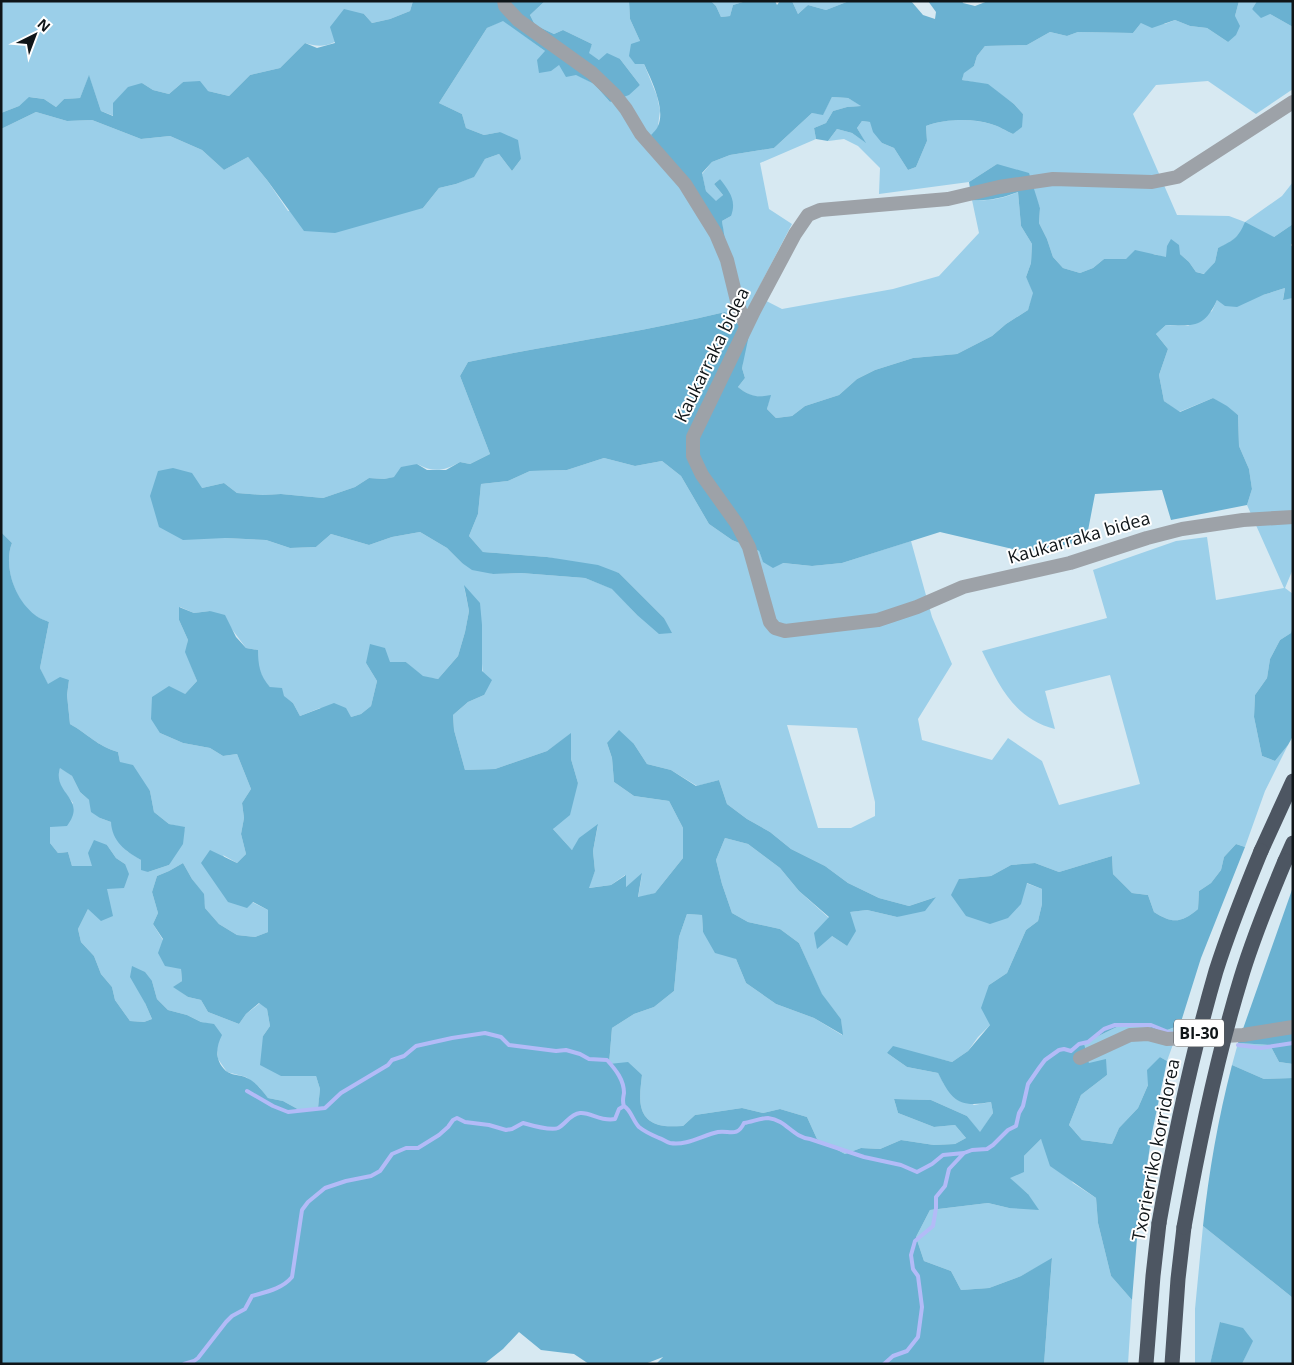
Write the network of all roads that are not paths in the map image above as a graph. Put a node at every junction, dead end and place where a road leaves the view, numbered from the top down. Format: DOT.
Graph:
graph roads {
  1 [pos="504,1"];
  2 [pos="1293,102"];
  3 [pos="746,326"];
  4 [pos="1293,517"];
  5 [pos="1293,781"];
  6 [pos="1293,843"];
  7 [pos="1293,1027"];
  8 [pos="1080,1058"];
  9 [pos="1146,1364"];
  10 [pos="1172,1364"];
  1 -- 3 [label="street"];
  2 -- 3 [label="street, Kaukarraka bidea"];
  3 -- 4 [label="street, Kaukarraka bidea"];
  5 -- 9 [label="highway, Txorierriko korridorea / BI-30, bridge"];
  6 -- 10 [label="highway, BI-30, bridge"];
  7 -- 8 [label="street"];
}
